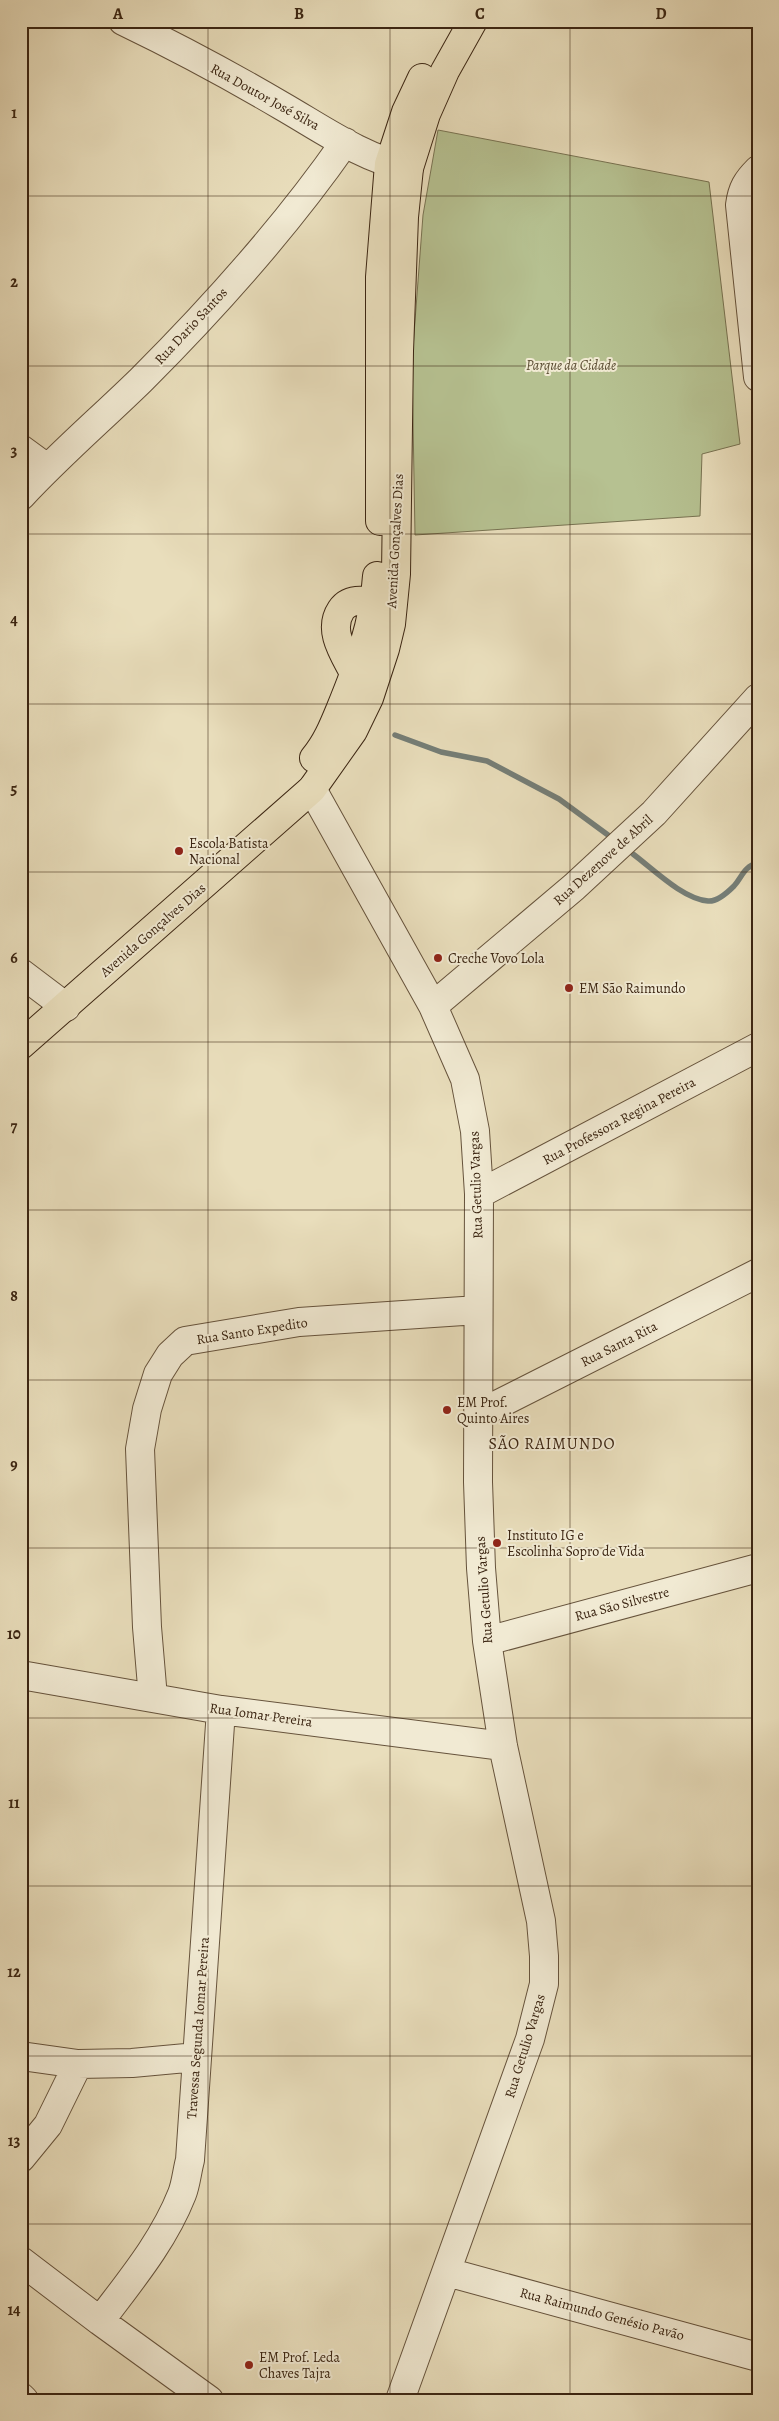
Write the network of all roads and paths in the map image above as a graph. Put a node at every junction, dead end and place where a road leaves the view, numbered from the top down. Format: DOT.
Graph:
graph roads {
  1 [pos="124,21"];
  2 [pos="452,21"];
  3 [pos="473,21"];
  4 [pos="345,142"];
  5 [pos="399,166"];
  6 [pos="758,170"];
  7 [pos="758,377"];
  8 [pos="21,449"];
  9 [pos="46,468"];
  10 [pos="21,496"];
  11 [pos="374,608"];
  12 [pos="364,680"];
  13 [pos="758,698"];
  14 [pos="338,713"];
  15 [pos="312,789"];
  16 [pos="21,973"];
  17 [pos="60,1001"];
  18 [pos="432,1006"];
  19 [pos="21,1025"];
  20 [pos="21,1045"];
  21 [pos="755,1054"];
  22 [pos="479,1194"];
  23 [pos="758,1274"];
  24 [pos="478,1310"];
  25 [pos="479,1414"];
  26 [pos="758,1568"];
  27 [pos="487,1641"];
  28 [pos="21,1675"];
  29 [pos="153,1698"];
  30 [pos="221,1710"];
  31 [pos="503,1746"];
  32 [pos="21,2056"];
  33 [pos="197,2056"];
  34 [pos="78,2064"];
  35 [pos="21,2158"];
  36 [pos="21,2261"];
  37 [pos="447,2272"];
  38 [pos="100,2321"];
  39 [pos="758,2357"];
  40 [pos="21,2397"];
  41 [pos="24,2400"];
  42 [pos="209,2400"];
  43 [pos="400,2400"];
  1 -- 4 [label="street, Rua Doutor José Silva"];
  2 -- 5 [label="main road, Avenida Gonçalves Dias"];
  3 -- 5 [label="main road, Avenida Gonçalves Dias"];
  4 -- 5 [label="street, Rua Doutor José Silva"];
  4 -- 9 [label="street, Rua Dario Santos"];
  5 -- 11 [label="main road, Avenida Gonçalves Dias"];
  5 -- 12 [label="main road, Avenida Gonçalves Dias"];
  6 -- 7 [label="street"];
  8 -- 9 [label="street"];
  9 -- 10 [label="street, Rua Dario Santos"];
  11 -- 12 [label="main road"];
  11 -- 12 [label="main road"];
  12 -- 14 [label="main road, Avenida Gonçalves Dias"];
  12 -- 15 [label="main road, Avenida Gonçalves Dias"];
  13 -- 18 [label="street, Rua Dezenove de Abril"];
  14 -- 15 [label="main road"];
  14 -- 17 [label="main road, Avenida Gonçalves Dias"];
  15 -- 17 [label="main road, Avenida Gonçalves Dias"];
  15 -- 18 [label="street, Rua Getulio Vargas"];
  16 -- 17 [label="street"];
  17 -- 19 [label="main road, Avenida Gonçalves Dias"];
  17 -- 20 [label="main road, Avenida Gonçalves Dias"];
  18 -- 22 [label="street, Rua Getulio Vargas"];
  21 -- 22 [label="street, Rua Professora Regina Pereira"];
  22 -- 24 [label="street, Rua Getulio Vargas"];
  23 -- 25 [label="street, Rua Santa Rita"];
  24 -- 25 [label="street, Rua Getulio Vargas"];
  24 -- 29 [label="street, Rua Santo Expedito"];
  25 -- 27 [label="street, Rua Getulio Vargas"];
  26 -- 27 [label="street, Rua São Silvestre"];
  27 -- 31 [label="street, Rua Getulio Vargas"];
  28 -- 29 [label="street, Rua Iomar Pereira"];
  29 -- 30 [label="street, Rua Iomar Pereira"];
  30 -- 31 [label="street, Rua Iomar Pereira"];
  30 -- 33 [label="street, Travessa Segunda Iomar Pereira"];
  31 -- 37 [label="street, Rua Getulio Vargas"];
  32 -- 34 [label="street"];
  33 -- 34 [label="street"];
  33 -- 38 [label="street, Travessa Segunda Iomar Pereira"];
  34 -- 35 [label="street"];
  36 -- 38 [label="street"];
  37 -- 39 [label="street, Rua Raimundo Genésio Pavão"];
  37 -- 43 [label="street, Rua Getulio Vargas"];
  38 -- 42 [label="street"];
  40 -- 41 [label="street"];
}
